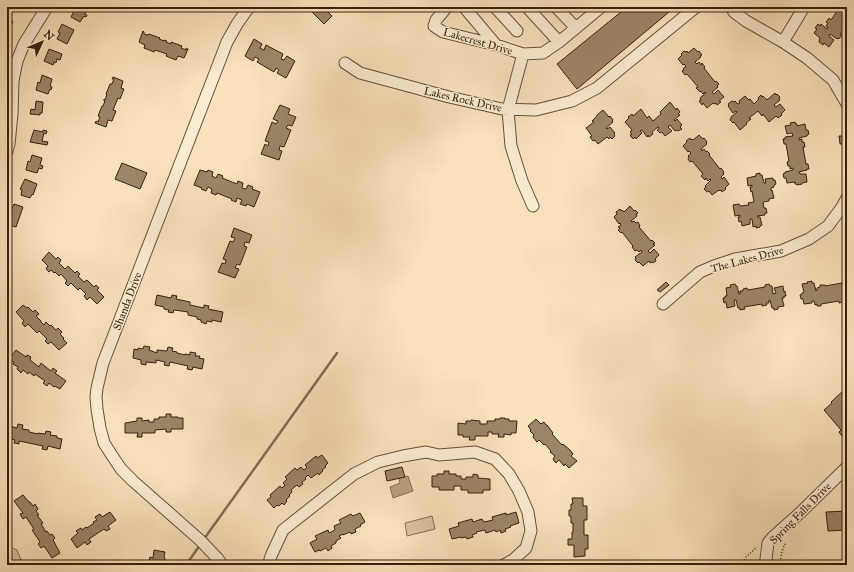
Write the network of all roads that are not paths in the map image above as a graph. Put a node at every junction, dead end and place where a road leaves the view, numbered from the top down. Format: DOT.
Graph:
graph roads {
  1 [pos="47,7"];
  2 [pos="249,7"];
  3 [pos="447,7"];
  4 [pos="464,7"];
  5 [pos="495,7"];
  6 [pos="527,7"];
  7 [pos="556,7"];
  8 [pos="601,7"];
  9 [pos="696,7"];
  10 [pos="731,7"];
  11 [pos="804,7"];
  12 [pos="588,11"];
  13 [pos="576,28"];
  14 [pos="516,31"];
  15 [pos="560,42"];
  16 [pos="783,42"];
  17 [pos="496,45"];
  18 [pos="523,54"];
  19 [pos="12,60"];
  20 [pos="345,63"];
  21 [pos="847,104"];
  22 [pos="508,110"];
  23 [pos="7,151"];
  24 [pos="847,198"];
  25 [pos="533,206"];
  26 [pos="663,304"];
  27 [pos="847,467"];
  28 [pos="267,564"];
  29 [pos="222,565"];
  30 [pos="504,565"];
  31 [pos="767,565"];
  1 -- 19 [label="street"];
  2 -- 29 [label="street, Shanda Drive"];
  3 -- 17 [label="street, Lakecrest Drive"];
  4 -- 17 [label="street"];
  5 -- 14 [label="street"];
  6 -- 15 [label="street"];
  7 -- 13 [label="street"];
  8 -- 12 [label="street, Lakecrest Drive"];
  9 -- 22 [label="street, Lakes Rock Drive"];
  10 -- 16 [label="street"];
  11 -- 16 [label="street"];
  12 -- 13 [label="street, Lakecrest Drive"];
  13 -- 15 [label="street, Lakecrest Drive"];
  15 -- 18 [label="street, Lakecrest Drive"];
  16 -- 21 [label="street"];
  17 -- 18 [label="street, Lakecrest Drive"];
  18 -- 22 [label="street, Lakecrest Drive"];
  19 -- 23 [label="street"];
  20 -- 22 [label="street, Lakes Rock Drive"];
  22 -- 25 [label="street, Lakecrest Drive"];
  24 -- 26 [label="street, The Lakes Drive"];
  27 -- 31 [label="street, Spring Falls Drive"];
  28 -- 30 [label="street"];
}
